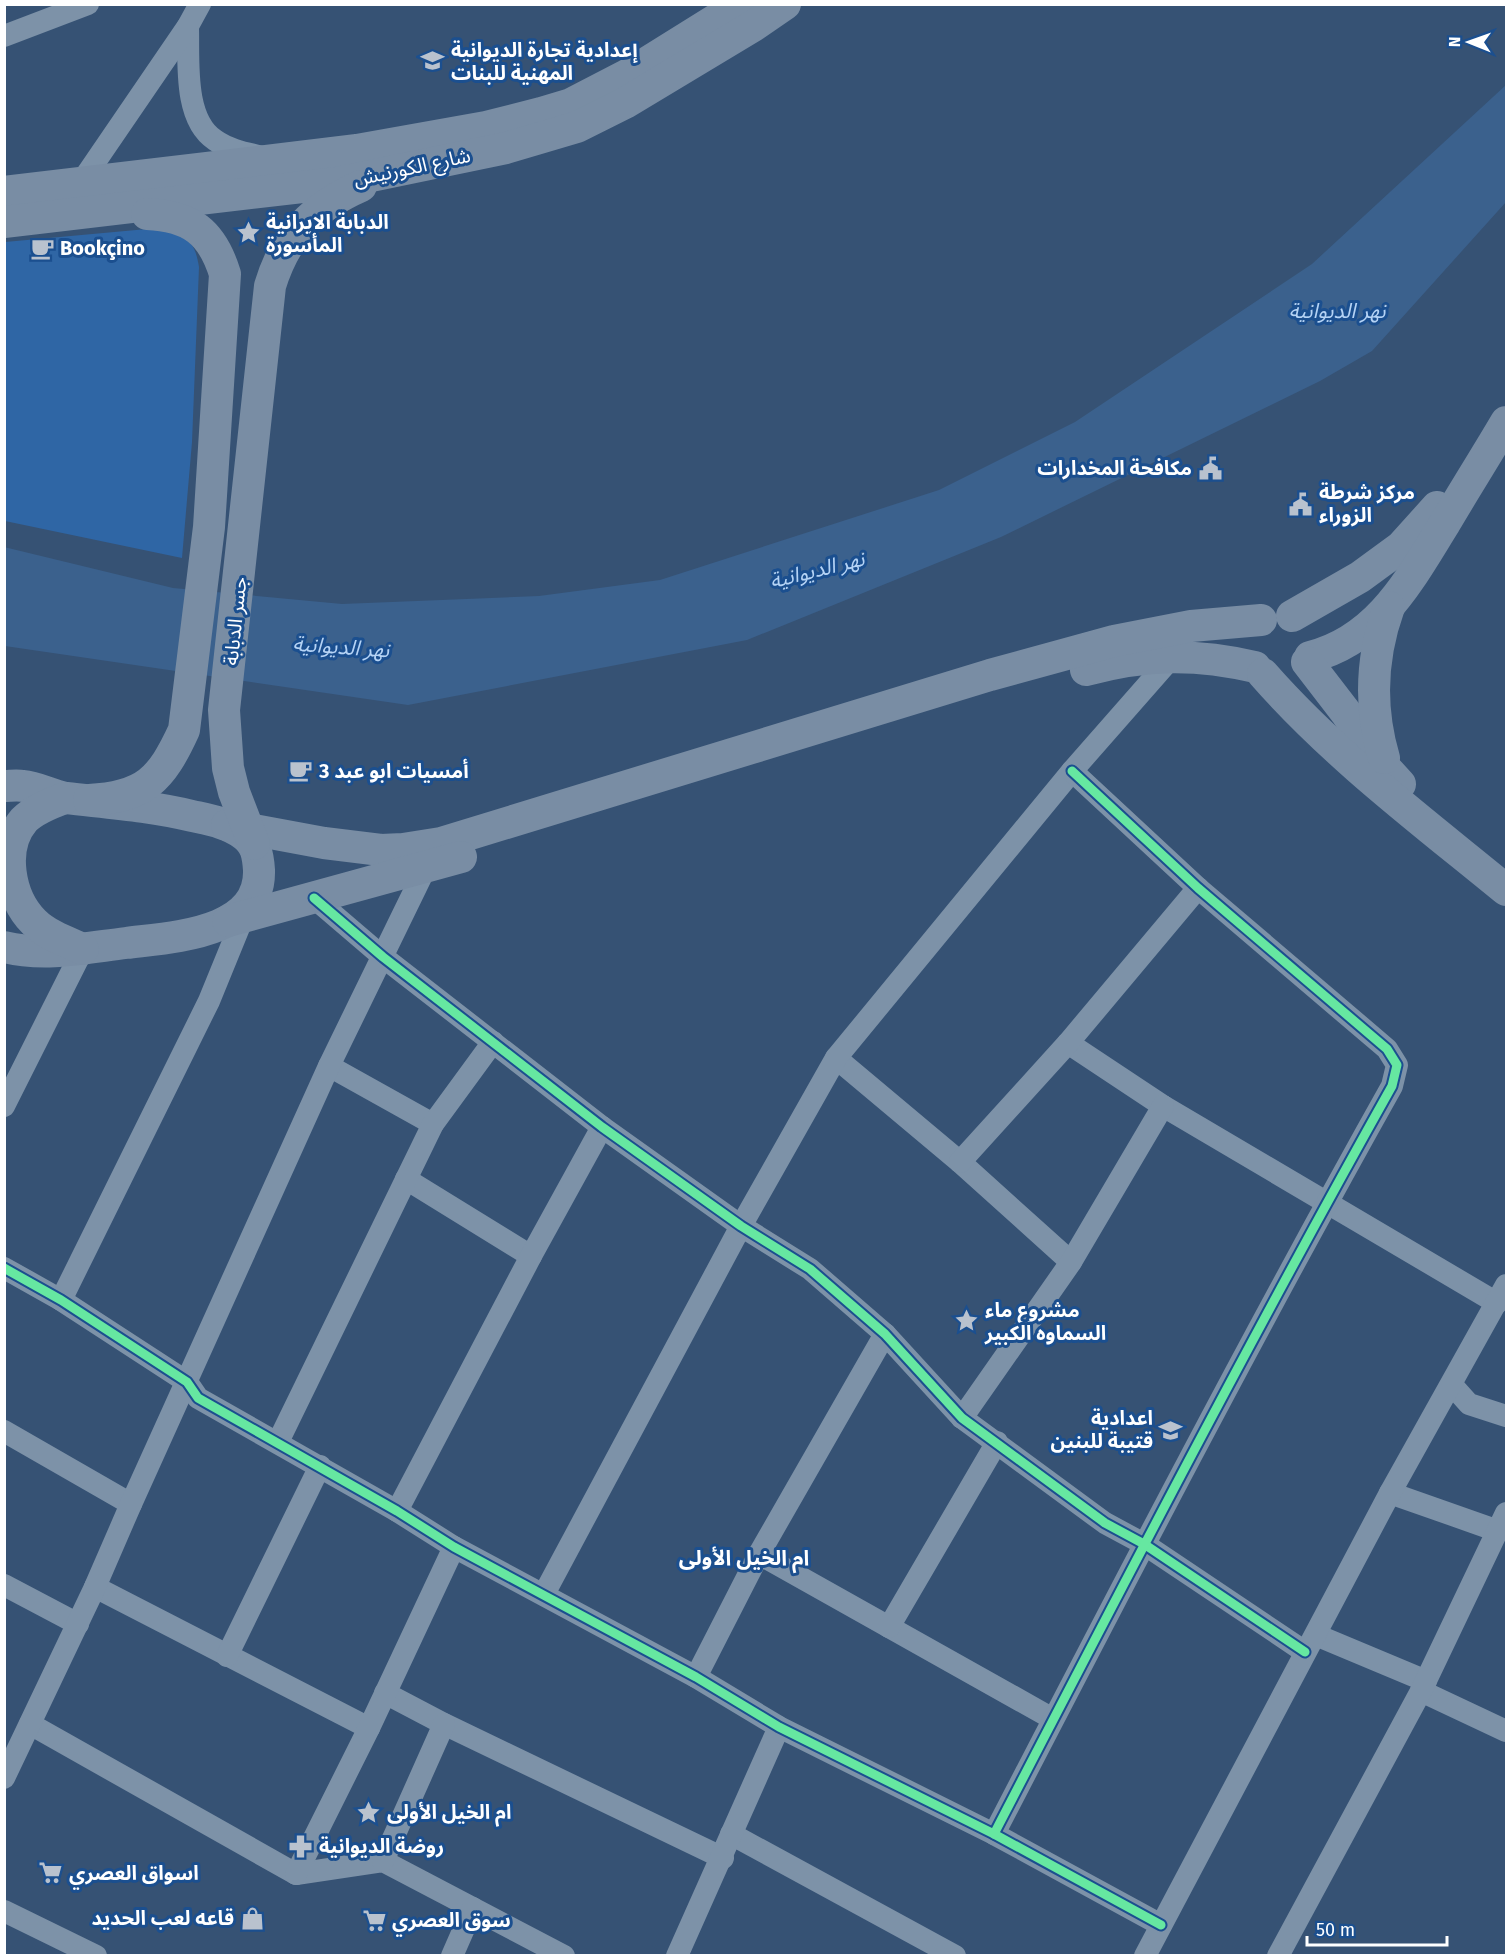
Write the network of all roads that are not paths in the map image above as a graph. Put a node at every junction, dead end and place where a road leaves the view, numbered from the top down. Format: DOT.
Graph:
graph roads {
  1 [pos="88,4"];
  2 [pos="200,4"];
  3 [pos="741,4"];
  4 [pos="785,4"];
  5 [pos="188,26"];
  6 [pos="4,36"];
  7 [pos="273,159"];
  8 [pos="393,172"];
  9 [pos="80,184"];
  10 [pos="4,192"];
  11 [pos="112,210"];
  12 [pos="4,222"];
  13 [pos="1499,434"];
  14 [pos="1389,607"];
  15 [pos="1292,616"];
  16 [pos="1261,620"];
  17 [pos="1173,656"];
  18 [pos="1309,659"];
  19 [pos="1259,670"];
  20 [pos="227,759"];
  21 [pos="1072,771"];
  22 [pos="1391,776"];
  23 [pos="11,783"];
  24 [pos="77,799"];
  25 [pos="244,834"];
  26 [pos="381,850"];
  27 [pos="426,867"];
  28 [pos="1506,874"];
  29 [pos="1198,888"];
  30 [pos="1506,890"];
  31 [pos="314,898"];
  32 [pos="240,915"];
  33 [pos="4,947"];
  34 [pos="73,950"];
  35 [pos="383,957"];
  36 [pos="4,971"];
  37 [pos="493,1042"];
  38 [pos="1068,1043"];
  39 [pos="836,1058"];
  40 [pos="329,1066"];
  41 [pos="4,1106"];
  42 [pos="1163,1106"];
  43 [pos="433,1124"];
  44 [pos="602,1127"];
  45 [pos="960,1162"];
  46 [pos="406,1179"];
  47 [pos="1326,1203"];
  48 [pos="741,1226"];
  49 [pos="531,1256"];
  50 [pos="1071,1262"];
  51 [pos="4,1268"];
  52 [pos="1502,1294"];
  53 [pos="61,1300"];
  54 [pos="885,1334"];
  55 [pos="187,1382"];
  56 [pos="1452,1385"];
  57 [pos="1506,1416"];
  58 [pos="962,1418"];
  59 [pos="4,1431"];
  60 [pos="278,1442"];
  61 [pos="997,1442"];
  62 [pos="320,1466"];
  63 [pos="1390,1493"];
  64 [pos="131,1504"];
  65 [pos="397,1511"];
  66 [pos="1502,1522"];
  67 [pos="1144,1544"];
  68 [pos="454,1547"];
  69 [pos="759,1554"];
  70 [pos="4,1585"];
  71 [pos="95,1587"];
  72 [pos="544,1594"];
  73 [pos="78,1624"];
  74 [pos="889,1627"];
  75 [pos="1310,1644"];
  76 [pos="227,1656"];
  77 [pos="696,1677"];
  78 [pos="1423,1686"];
  79 [pos="385,1693"];
  80 [pos="1053,1719"];
  81 [pos="30,1724"];
  82 [pos="444,1724"];
  83 [pos="779,1727"];
  84 [pos="369,1728"];
  85 [pos="1506,1731"];
  86 [pos="5,1776"];
  87 [pos="731,1834"];
  88 [pos="994,1834"];
  89 [pos="723,1858"];
  90 [pos="383,1861"];
  91 [pos="296,1874"];
  92 [pos="473,1908"];
  93 [pos="4,1911"];
  94 [pos="1161,1925"];
  95 [pos="96,1956"];
  96 [pos="452,1956"];
  97 [pos="564,1956"];
  98 [pos="677,1956"];
  99 [pos="955,1956"];
  100 [pos="1145,1956"];
  101 [pos="1278,1956"];
  1 -- 6 [label="street"];
  2 -- 5 [label="street"];
  3 -- 7 [label="main road, شارع الكورنيش"];
  4 -- 8 [label="main road, شارع الكورنيش"];
  5 -- 7 [label="street"];
  5 -- 9 [label="street"];
  7 -- 9 [label="main road, شارع الكورنيش"];
  8 -- 11 [label="main road, شارع الكورنيش"];
  8 -- 20 [label="main road, جسر الدبابة"];
  9 -- 10 [label="main road, شارع الكورنيش"];
  11 -- 12 [label="main road, شارع الكورنيش"];
  11 -- 24 [label="main road, جسر الدبابة"];
  13 -- 14 [label="main road"];
  13 -- 15 [label="main road"];
  14 -- 18 [label="main road"];
  14 -- 22 [label="main road"];
  15 -- 16 [label="main road"];
  15 -- 18 [label="main road"];
  16 -- 19 [label="main road"];
  16 -- 26 [label="main road"];
  17 -- 19 [label="main road"];
  17 -- 21 [label="street"];
  17 -- 27 [label="main road"];
  18 -- 19 [label="main road"];
  18 -- 22 [label="main road"];
  19 -- 30 [label="main road"];
  20 -- 25 [label="main road, جسر الدبابة"];
  20 -- 26 [label="main road"];
  21 -- 29 [label="street"];
  21 -- 39 [label="street"];
  22 -- 28 [label="main road"];
  23 -- 24 [label="main road"];
  24 -- 25 [label="main road"];
  24 -- 34 [label="main road"];
  25 -- 26 [label="main road"];
  25 -- 32 [label="main road, جسر الدبابة"];
  27 -- 31 [label="main road"];
  27 -- 35 [label="street"];
  29 -- 38 [label="street"];
  29 -- 47 [label="street"];
  31 -- 32 [label="main road"];
  31 -- 35 [label="street"];
  32 -- 34 [label="main road"];
  32 -- 53 [label="street"];
  33 -- 34 [label="main road"];
  34 -- 36 [label="main road"];
  34 -- 41 [label="street"];
  35 -- 37 [label="street"];
  35 -- 40 [label="street"];
  37 -- 43 [label="street"];
  37 -- 44 [label="street"];
  38 -- 42 [label="street"];
  38 -- 45 [label="street"];
  39 -- 45 [label="street"];
  39 -- 48 [label="street"];
  40 -- 43 [label="street"];
  40 -- 55 [label="street"];
  42 -- 47 [label="street"];
  42 -- 50 [label="street"];
  43 -- 46 [label="street"];
  44 -- 48 [label="street"];
  44 -- 49 [label="street"];
  45 -- 50 [label="street"];
  46 -- 49 [label="street"];
  46 -- 60 [label="street"];
  47 -- 52 [label="street"];
  47 -- 67 [label="street"];
  48 -- 54 [label="street"];
  48 -- 72 [label="street"];
  49 -- 65 [label="street"];
  50 -- 58 [label="street"];
  51 -- 53 [label="street"];
  52 -- 56 [label="street"];
  53 -- 55 [label="street"];
  54 -- 58 [label="street"];
  54 -- 69 [label="street"];
  55 -- 60 [label="street"];
  55 -- 64 [label="street"];
  56 -- 57 [label="street"];
  56 -- 63 [label="street"];
  58 -- 61 [label="street"];
  59 -- 64 [label="street"];
  60 -- 62 [label="street"];
  61 -- 67 [label="street"];
  61 -- 74 [label="street"];
  62 -- 65 [label="street"];
  62 -- 76 [label="street"];
  63 -- 66 [label="street"];
  63 -- 75 [label="street"];
  64 -- 71 [label="street"];
  65 -- 68 [label="street"];
  66 -- 78 [label="street"];
  67 -- 75 [label="street"];
  67 -- 80 [label="street"];
  68 -- 72 [label="street"];
  68 -- 79 [label="street"];
  69 -- 74 [label="street"];
  69 -- 77 [label="street"];
  70 -- 73 [label="street"];
  71 -- 73 [label="street"];
  71 -- 76 [label="street"];
  72 -- 77 [label="street"];
  73 -- 81 [label="street"];
  74 -- 80 [label="street"];
  75 -- 78 [label="street"];
  75 -- 94 [label="street"];
  76 -- 84 [label="street"];
  77 -- 83 [label="street"];
  78 -- 85 [label="street"];
  78 -- 101 [label="street"];
  79 -- 82 [label="street"];
  79 -- 84 [label="street"];
  80 -- 88 [label="street"];
  81 -- 86 [label="street"];
  81 -- 91 [label="street"];
  82 -- 89 [label="street"];
  82 -- 90 [label="street"];
  83 -- 87 [label="street"];
  83 -- 88 [label="street"];
  84 -- 91 [label="street"];
  87 -- 89 [label="street"];
  87 -- 99 [label="street"];
  88 -- 94 [label="street"];
  89 -- 98 [label="street"];
  90 -- 91 [label="street"];
  90 -- 92 [label="street"];
  92 -- 96 [label="street"];
  92 -- 97 [label="street"];
  93 -- 95 [label="street"];
  94 -- 100 [label="street"];
}
